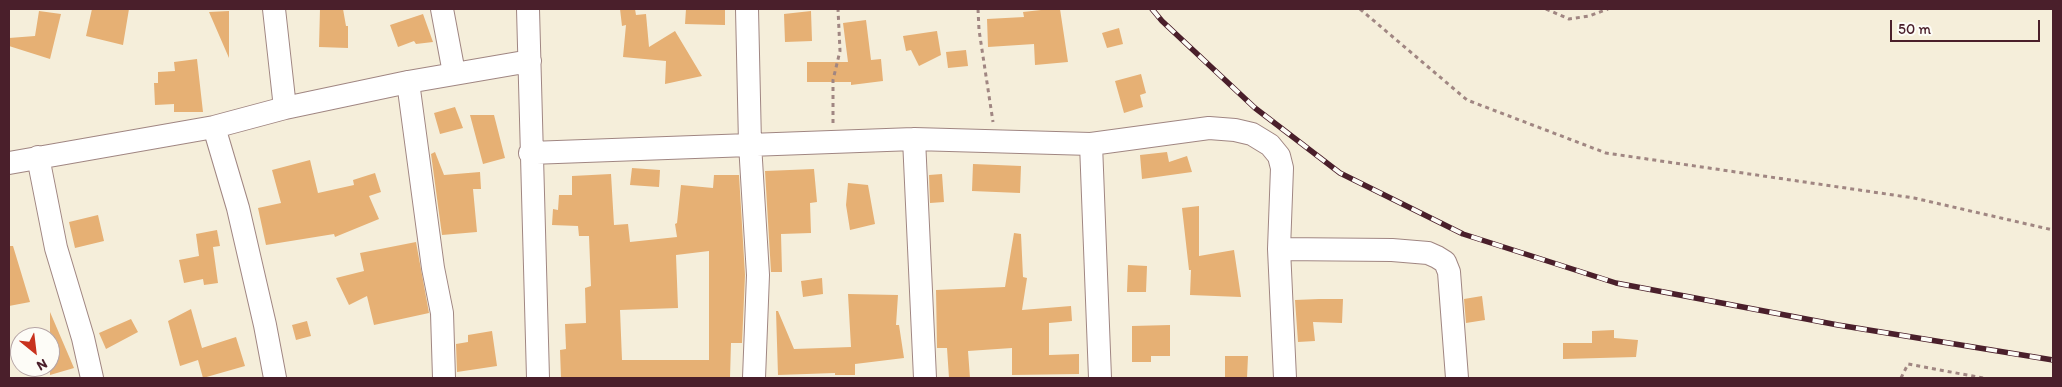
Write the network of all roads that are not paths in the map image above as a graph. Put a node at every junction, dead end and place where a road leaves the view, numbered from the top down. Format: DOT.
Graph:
graph roads {
  1 [pos="274,9"];
  2 [pos="442,9"];
  3 [pos="528,9"];
  4 [pos="747,9"];
  5 [pos="530,60"];
  6 [pos="454,73"];
  7 [pos="408,82"];
  8 [pos="284,108"];
  9 [pos="214,127"];
  10 [pos="914,139"];
  11 [pos="750,144"];
  12 [pos="1092,144"];
  13 [pos="530,153"];
  14 [pos="38,157"];
  15 [pos="9,163"];
  16 [pos="1279,249"];
  17 [pos="92,378"];
  18 [pos="275,378"];
  19 [pos="444,378"];
  20 [pos="538,378"];
  21 [pos="754,378"];
  22 [pos="925,378"];
  23 [pos="1100,378"];
  24 [pos="1285,378"];
  25 [pos="1457,378"];
  1 -- 8 [label="street"];
  2 -- 6 [label="street"];
  3 -- 5 [label="street"];
  4 -- 11 [label="street"];
  5 -- 6 [label="street"];
  5 -- 13 [label="street"];
  6 -- 7 [label="street"];
  7 -- 8 [label="street"];
  7 -- 19 [label="street"];
  8 -- 9 [label="street"];
  9 -- 14 [label="street"];
  9 -- 18 [label="street"];
  10 -- 11 [label="street"];
  10 -- 12 [label="street"];
  10 -- 22 [label="street"];
  11 -- 13 [label="street"];
  11 -- 21 [label="street"];
  12 -- 16 [label="street"];
  12 -- 23 [label="street"];
  13 -- 20 [label="street"];
  14 -- 15 [label="street"];
  14 -- 17 [label="street"];
  16 -- 24 [label="street"];
  16 -- 25 [label="street"];
}
